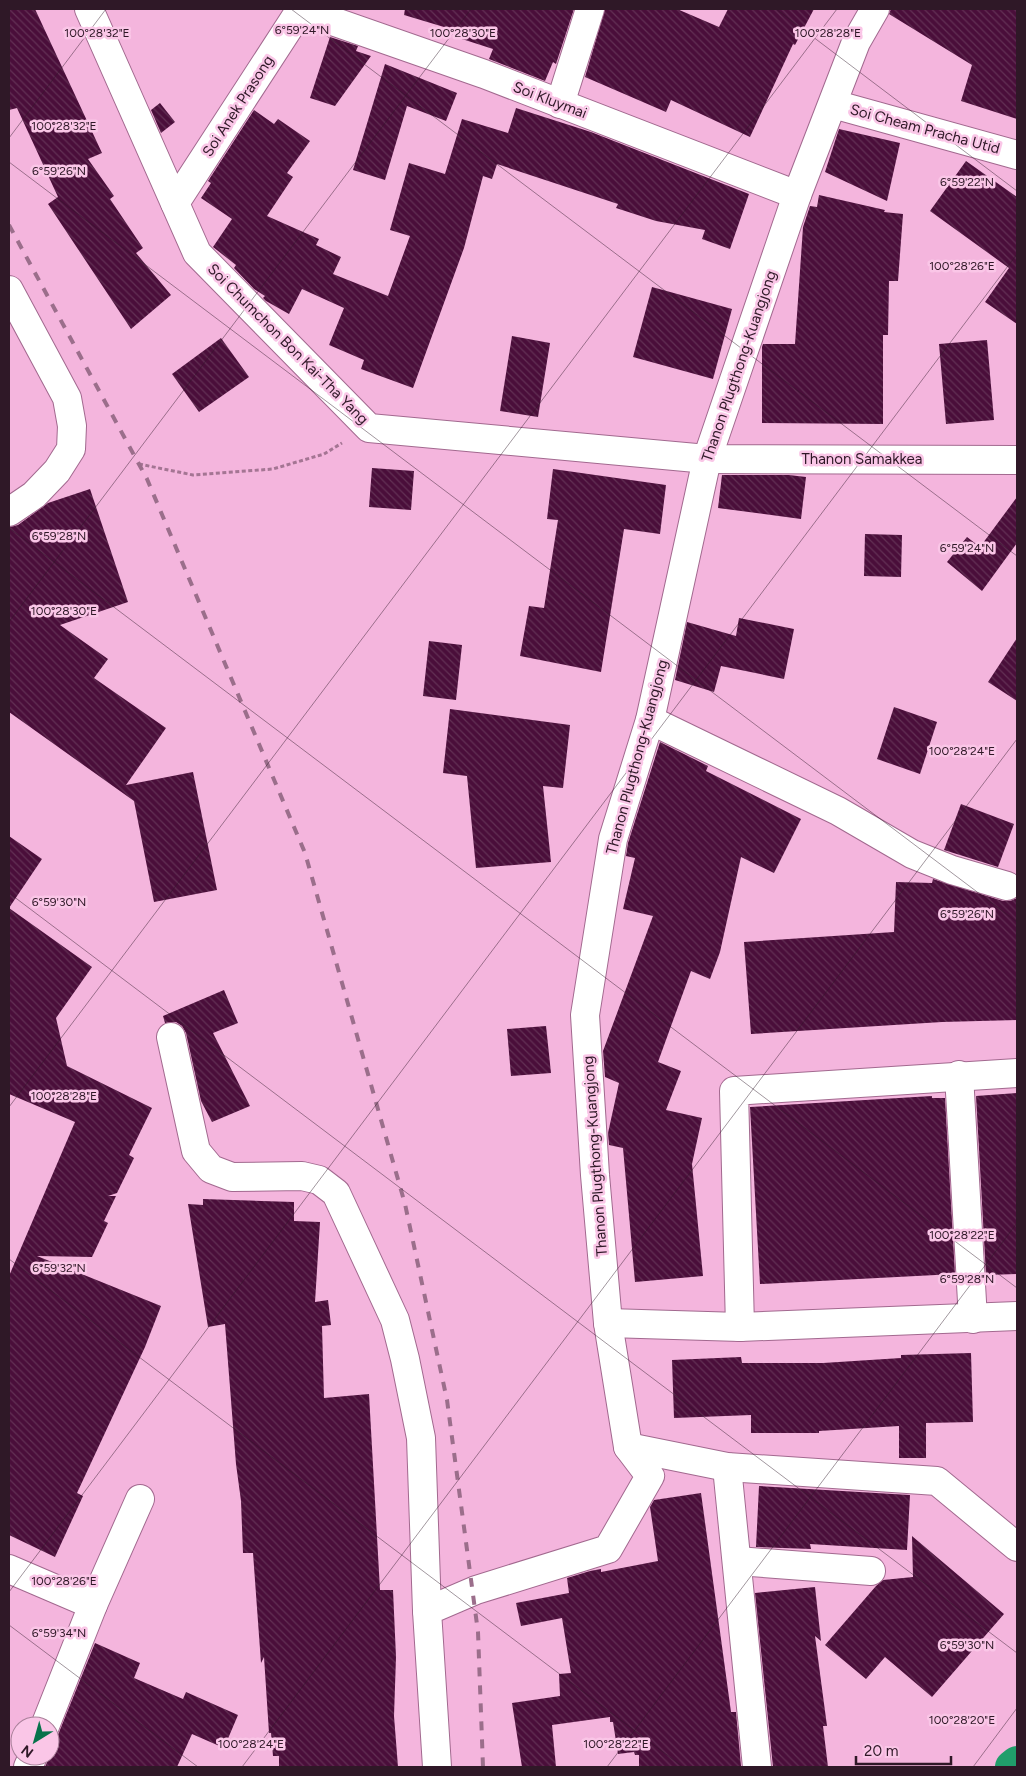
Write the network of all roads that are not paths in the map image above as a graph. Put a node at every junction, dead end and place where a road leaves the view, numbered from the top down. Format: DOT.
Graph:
graph roads {
  1 [pos="89,9"];
  2 [pos="301,9"];
  3 [pos="590,9"];
  4 [pos="875,9"];
  5 [pos="560,104"];
  6 [pos="833,104"];
  7 [pos="1017,155"];
  8 [pos="797,195"];
  9 [pos="175,203"];
  10 [pos="9,290"];
  11 [pos="707,459"];
  12 [pos="1017,460"];
  13 [pos="9,512"];
  14 [pos="650,720"];
  15 [pos="1007,886"];
  16 [pos="172,1036"];
  17 [pos="1017,1073"];
  18 [pos="959,1075"];
  19 [pos="1017,1316"];
  20 [pos="973,1319"];
  21 [pos="608,1323"];
  22 [pos="740,1327"];
  23 [pos="628,1447"];
  24 [pos="727,1467"];
  25 [pos="140,1499"];
  26 [pos="1017,1547"];
  27 [pos="737,1561"];
  28 [pos="9,1569"];
  29 [pos="871,1571"];
  30 [pos="93,1605"];
  31 [pos="427,1611"];
  32 [pos="49,1716"];
  33 [pos="437,1767"];
  34 [pos="757,1767"];
  1 -- 9 [label="street, Soi Chumchon Bon Kai-Tha Yang"];
  2 -- 5 [label="street, Soi Kluymai"];
  2 -- 9 [label="street, Soi Anek Prasong"];
  3 -- 5 [label="street"];
  4 -- 6 [label="street, Thanon Plugthong-Kuangjong"];
  5 -- 8 [label="street, Soi Kluymai"];
  6 -- 7 [label="street, Soi Cheam Pracha Utid"];
  6 -- 8 [label="street, Thanon Plugthong-Kuangjong"];
  8 -- 11 [label="street, Thanon Plugthong-Kuangjong"];
  9 -- 11 [label="street, Soi Chumchon Bon Kai-Tha Yang"];
  10 -- 13 [label="street"];
  11 -- 12 [label="street, Thanon Samakkea"];
  11 -- 14 [label="street, Thanon Plugthong-Kuangjong"];
  14 -- 15 [label="street"];
  14 -- 21 [label="street, Thanon Plugthong-Kuangjong"];
  16 -- 31 [label="street"];
  17 -- 18 [label="street"];
  18 -- 20 [label="street"];
  18 -- 22 [label="street"];
  19 -- 20 [label="street"];
  20 -- 22 [label="street"];
  21 -- 22 [label="street"];
  21 -- 23 [label="street, Thanon Plugthong-Kuangjong"];
  23 -- 24 [label="street"];
  23 -- 31 [label="street, Thanon Plugthong-Kuangjong"];
  24 -- 26 [label="street"];
  24 -- 27 [label="street"];
  25 -- 30 [label="street"];
  27 -- 29 [label="street"];
  27 -- 34 [label="street"];
  28 -- 30 [label="street"];
  30 -- 32 [label="street"];
  31 -- 33 [label="street"];
}
